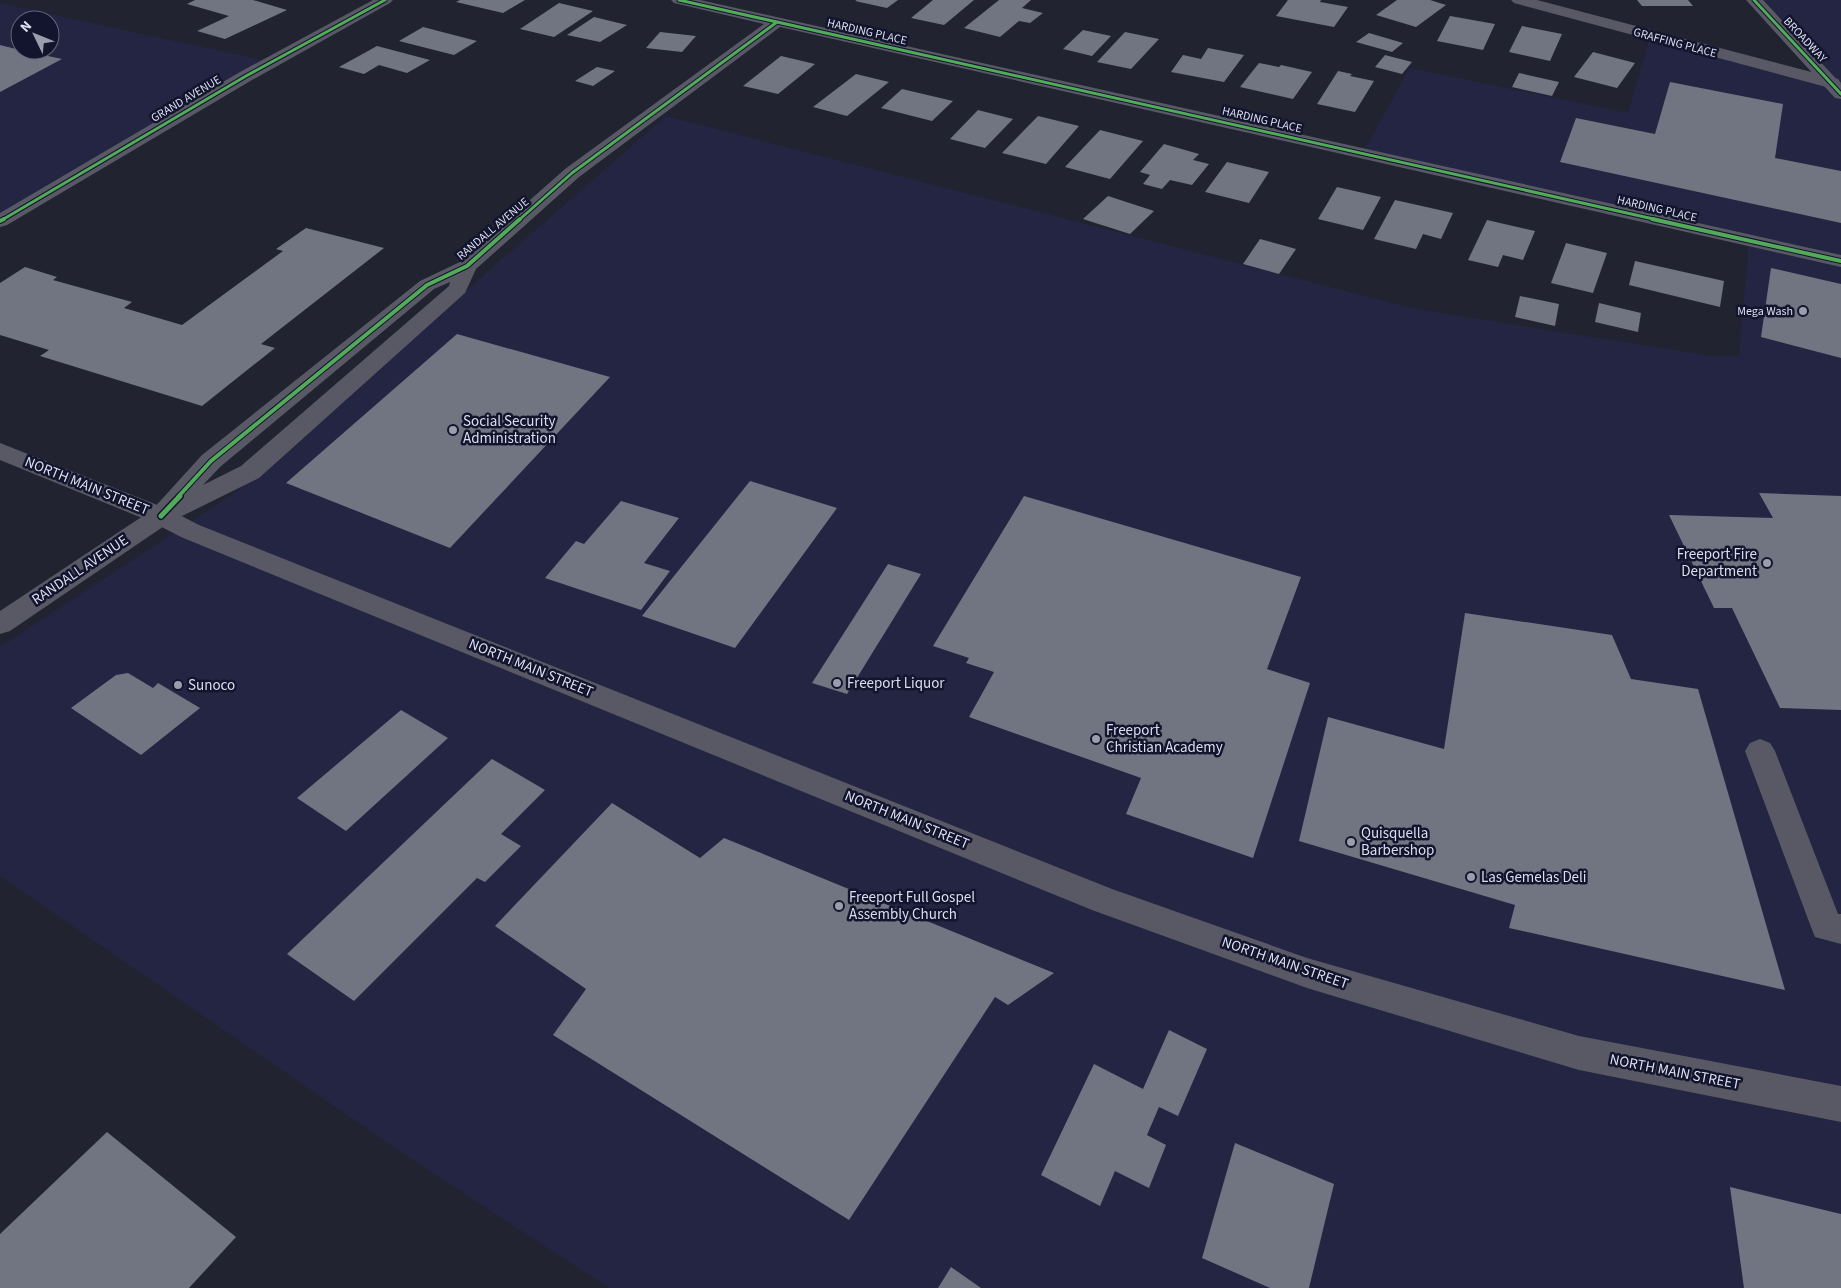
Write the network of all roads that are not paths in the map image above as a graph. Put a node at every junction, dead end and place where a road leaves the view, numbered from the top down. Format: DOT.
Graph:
graph roads {
  1 [pos="679,0"];
  2 [pos="1519,0"];
  3 [pos="1754,0"];
  4 [pos="380,1"];
  5 [pos="777,22"];
  6 [pos="1836,88"];
  7 [pos="0,221"];
  8 [pos="1841,261"];
  9 [pos="468,266"];
  10 [pos="0,451"];
  11 [pos="160,516"];
  12 [pos="0,624"];
  13 [pos="1760,751"];
  14 [pos="1841,929"];
  15 [pos="1841,1104"];
  1 -- 5 [label="street, HARDING PLACE"];
  2 -- 6 [label="street, GRAFFING PLACE"];
  3 -- 6 [label="street, BROADWAY"];
  4 -- 7 [label="street, GRAND AVENUE"];
  5 -- 8 [label="street, HARDING PLACE"];
  5 -- 9 [label="street, RANDALL AVENUE"];
  9 -- 11 [label="street, RANDALL AVENUE"];
  9 -- 11 [label="street, RANDALL AVENUE"];
  10 -- 11 [label="street, NORTH MAIN STREET"];
  11 -- 12 [label="street, RANDALL AVENUE"];
  11 -- 15 [label="street, NORTH MAIN STREET"];
  13 -- 14 [label="street"];
}
